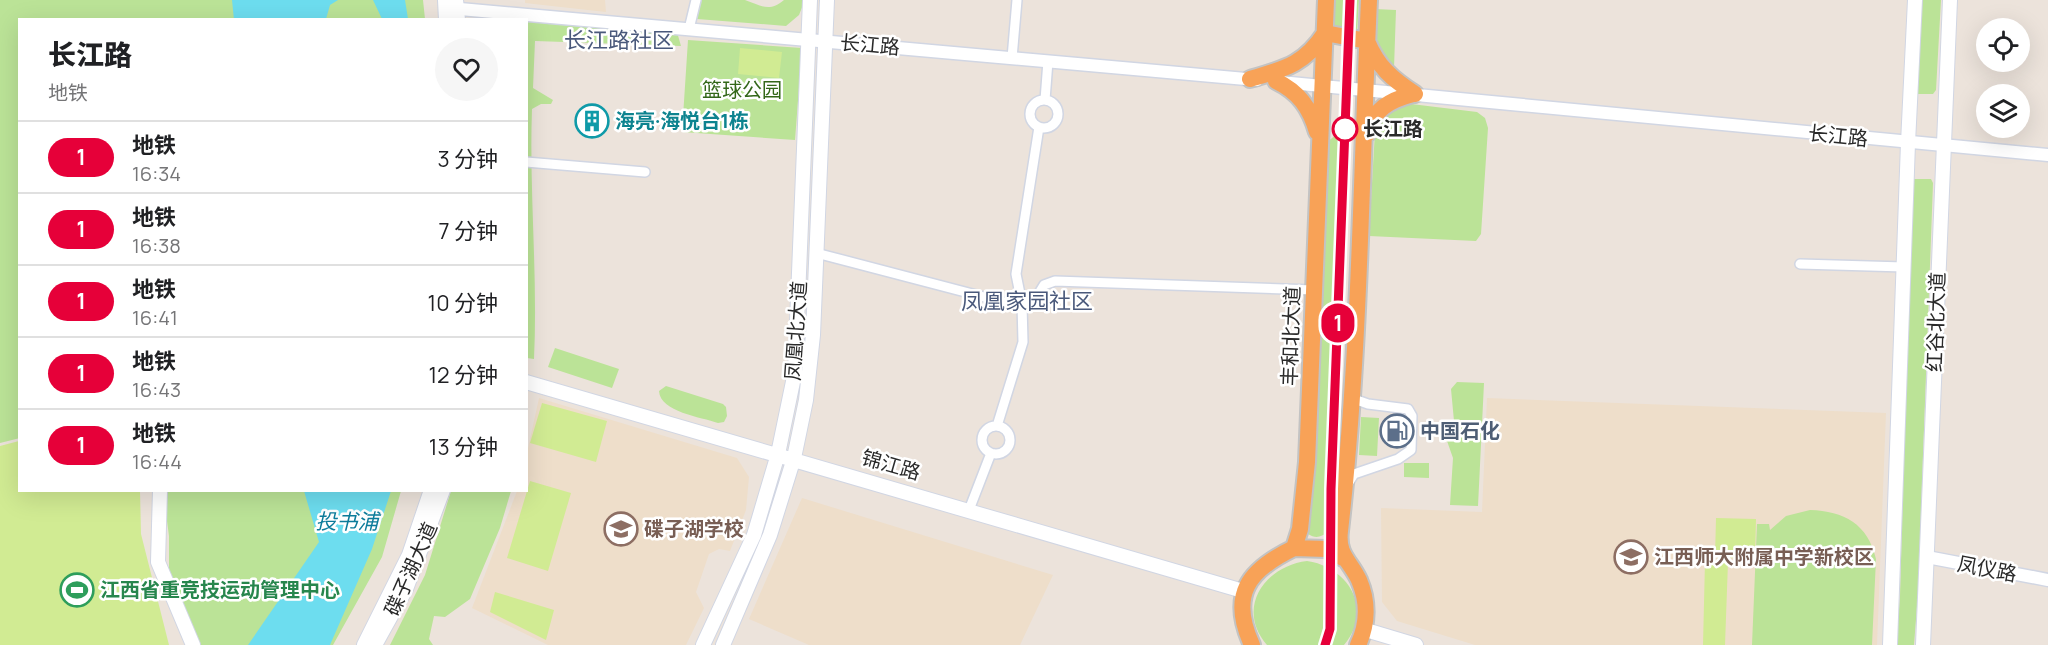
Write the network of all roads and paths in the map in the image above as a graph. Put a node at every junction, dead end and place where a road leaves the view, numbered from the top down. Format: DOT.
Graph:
graph roads {
  1 [pos="696,0"];
  2 [pos="810,0"];
  3 [pos="827,0"];
  4 [pos="1017,0"];
  5 [pos="1326,0"];
  6 [pos="1369,0"];
  7 [pos="1915,0"];
  8 [pos="1950,0"];
  9 [pos="451,9"];
  10 [pos="689,29"];
  11 [pos="1325,33"];
  12 [pos="808,40"];
  13 [pos="825,41"];
  14 [pos="1367,41"];
  15 [pos="1012,58"];
  16 [pos="1048,61"];
  17 [pos="1250,79"];
  18 [pos="1276,81"];
  19 [pos="1322,86"];
  20 [pos="1360,88"];
  21 [pos="1414,94"];
  22 [pos="1045,100"];
  23 [pos="1039,127"];
  24 [pos="1320,141"];
  25 [pos="1908,143"];
  26 [pos="1943,145"];
  27 [pos="1362,149"];
  28 [pos="2048,155"];
  29 [pos="528,162"];
  30 [pos="645,172"];
  31 [pos="1360,209"];
  32 [pos="816,253"];
  33 [pos="1800,264"];
  34 [pos="1904,267"];
  35 [pos="1314,290"];
  36 [pos="1022,304"];
  37 [pos="528,383"];
  38 [pos="1351,398"];
  39 [pos="997,426"];
  40 [pos="991,453"];
  41 [pos="778,454"];
  42 [pos="794,458"];
  43 [pos="1344,491"];
  44 [pos="160,492"];
  45 [pos="430,492"];
  46 [pos="442,492"];
  47 [pos="969,510"];
  48 [pos="1294,548"];
  49 [pos="1927,557"];
  50 [pos="1343,558"];
  51 [pos="2048,580"];
  52 [pos="1243,591"];
  53 [pos="1366,630"];
  54 [pos="193,645"];
  55 [pos="363,645"];
  56 [pos="375,645"];
  57 [pos="703,645"];
  58 [pos="723,645"];
  59 [pos="1252,645"];
  60 [pos="1358,645"];
  61 [pos="1416,645"];
  62 [pos="1890,645"];
  63 [pos="1923,645"];
  1 -- 10 [label="street"];
  2 -- 12 [label="main road, 凤凰北大道"];
  3 -- 13 [label="main road, 凤凰北大道"];
  4 -- 15 [label="street"];
  5 -- 11 [label="highway, 丰和北大道"];
  6 -- 14 [label="highway"];
  7 -- 25 [label="main road, 红谷北大道"];
  8 -- 26 [label="main road, 红谷北大道"];
  9 -- 10 [label="street, 长江路"];
  10 -- 12 [label="street, 长江路"];
  11 -- 14 [label="highway"];
  11 -- 17 [label="highway"];
  11 -- 19 [label="highway, 丰和北大道"];
  12 -- 13 [label="street, 长江路"];
  12 -- 41 [label="main road, 凤凰北大道"];
  13 -- 15 [label="street, 长江路"];
  13 -- 32 [label="main road, 凤凰北大道"];
  14 -- 20 [label="highway"];
  14 -- 21 [label="highway"];
  15 -- 16 [label="street, 长江路"];
  16 -- 17 [label="street, 长江路"];
  16 -- 22 [label="street"];
  17 -- 18 [label="street, 长江路"];
  18 -- 19 [label="street, 长江路"];
  18 -- 24 [label="highway"];
  19 -- 20 [label="street, 长江路"];
  19 -- 24 [label="highway, 丰和北大道"];
  20 -- 21 [label="street, 长江路"];
  20 -- 27 [label="highway"];
  20 -- 31 [label="highway"];
  21 -- 25 [label="street, 长江路"];
  21 -- 27 [label="highway"];
  22 -- 23 [label="street"];
  22 -- 23 [label="street"];
  23 -- 36 [label="street"];
  24 -- 35 [label="highway, 丰和北大道"];
  25 -- 26 [label="street, 长江路"];
  25 -- 34 [label="main road, 红谷北大道"];
  26 -- 28 [label="street, 长江路"];
  26 -- 49 [label="main road, 红谷北大道"];
  27 -- 31 [label="highway"];
  29 -- 30 [label="street"];
  31 -- 38 [label="highway"];
  32 -- 36 [label="street"];
  32 -- 42 [label="main road, 凤凰北大道"];
  33 -- 34 [label="street"];
  34 -- 62 [label="main road, 红谷北大道"];
  35 -- 36 [label="street"];
  35 -- 48 [label="highway, 丰和北大道"];
  36 -- 39 [label="street"];
  37 -- 41 [label="main road, 锦江路"];
  38 -- 43 [label="highway"];
  38 -- 43 [label="street"];
  39 -- 40 [label="street"];
  39 -- 40 [label="street"];
  40 -- 47 [label="street"];
  41 -- 42 [label="main road, 锦江路"];
  41 -- 57 [label="main road, 凤凰北大道"];
  42 -- 47 [label="main road, 锦江路"];
  42 -- 58 [label="main road, 凤凰北大道"];
  43 -- 50 [label="highway"];
  44 -- 54 [label="main road"];
  45 -- 55 [label="main road, 碟子湖大道"];
  46 -- 56 [label="main road, 碟子湖大道"];
  47 -- 52 [label="main road, 锦江路"];
  48 -- 50 [label="highway"];
  48 -- 52 [label="highway"];
  49 -- 51 [label="street, 凤仪路"];
  49 -- 63 [label="main road, 红谷北大道"];
  50 -- 53 [label="highway"];
  52 -- 59 [label="highway"];
  53 -- 60 [label="highway"];
  53 -- 61 [label="main road"];
}
